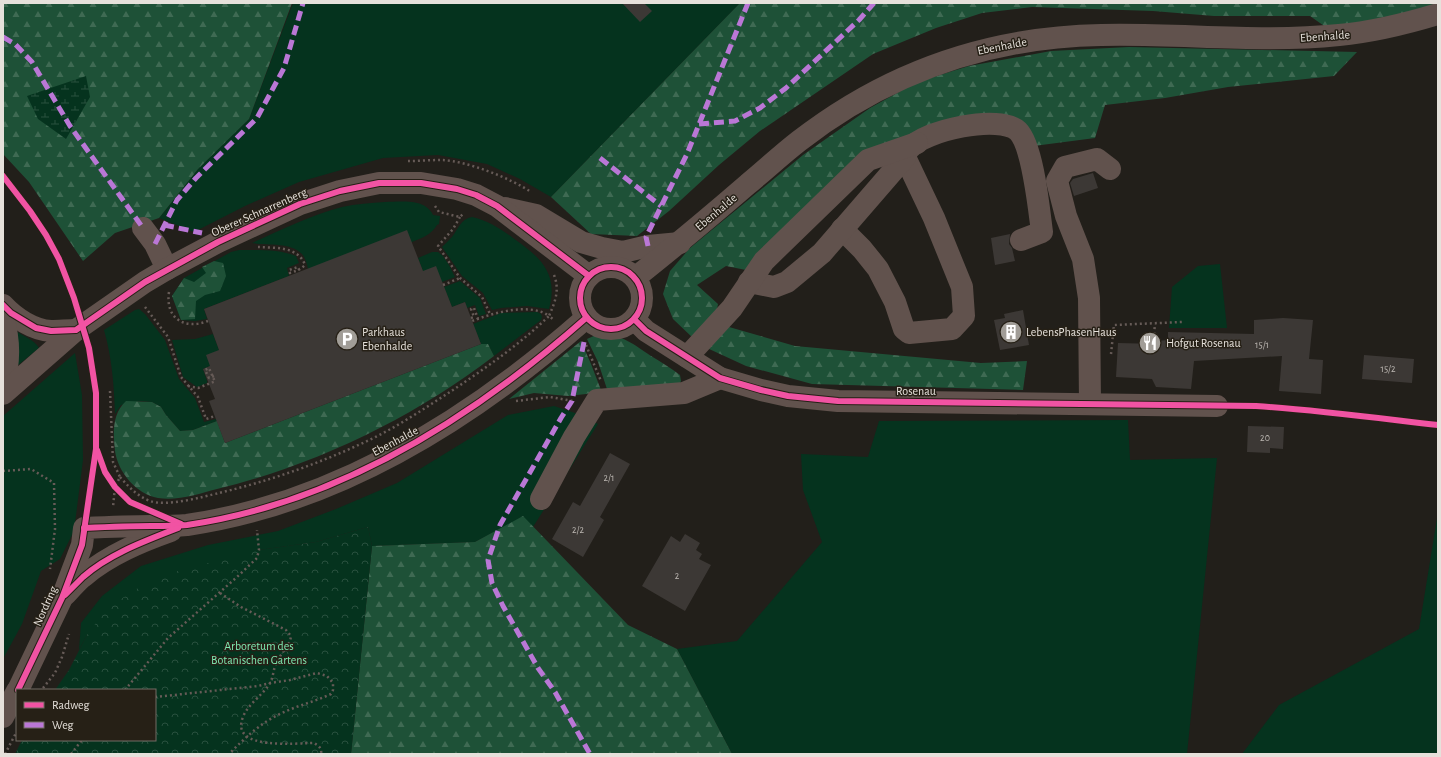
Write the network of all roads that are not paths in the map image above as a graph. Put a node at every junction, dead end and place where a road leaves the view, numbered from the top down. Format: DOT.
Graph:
graph roads {
  1 [pos="1438,14"];
  2 [pos="911,150"];
  3 [pos="1110,169"];
  4 [pos="497,206"];
  5 [pos="143,228"];
  6 [pos="842,229"];
  7 [pos="1021,240"];
  8 [pos="680,243"];
  9 [pos="589,276"];
  10 [pos="636,277"];
  11 [pos="169,279"];
  12 [pos="749,282"];
  13 [pos="3,305"];
  14 [pos="3,317"];
  15 [pos="635,320"];
  16 [pos="578,325"];
  17 [pos="76,330"];
  18 [pos="687,357"];
  19 [pos="720,378"];
  20 [pos="3,386"];
  21 [pos="3,394"];
  22 [pos="1090,404"];
  23 [pos="1217,406"];
  24 [pos="550,494"];
  25 [pos="185,525"];
  26 [pos="84,528"];
  27 [pos="62,598"];
  28 [pos="18,689"];
  29 [pos="16,693"];
  30 [pos="3,717"];
  1 -- 8 [label="street, Ebenhalde"];
  2 -- 6 [label="street"];
  2 -- 6 [label="street"];
  2 -- 7 [label="street"];
  2 -- 12 [label="street"];
  3 -- 22 [label="street"];
  4 -- 8 [label="street, Oberer Schnarrenberg"];
  4 -- 9 [label="street, Oberer Schnarrenberg"];
  4 -- 11 [label="street, Oberer Schnarrenberg"];
  5 -- 11 [label="street"];
  6 -- 12 [label="street"];
  8 -- 10 [label="street, Ebenhalde"];
  9 -- 10 [label="street"];
  9 -- 16 [label="street"];
  10 -- 15 [label="street"];
  11 -- 17 [label="street, Oberer Schnarrenberg"];
  12 -- 18 [label="street"];
  13 -- 17 [label="street"];
  14 -- 20 [label="street"];
  15 -- 16 [label="street"];
  15 -- 18 [label="street, Rosenau"];
  16 -- 25 [label="street, Ebenhalde"];
  17 -- 21 [label="street, Oberer Schnarrenberg"];
  18 -- 19 [label="street, Rosenau"];
  19 -- 22 [label="street, Rosenau"];
  19 -- 24 [label="street"];
  22 -- 23 [label="street, Rosenau"];
  25 -- 26 [label="street, Ebenhalde"];
  25 -- 27 [label="street, Ebenhalde"];
  26 -- 27 [label="street, Nordring"];
  27 -- 28 [label="street, Nordring"];
  29 -- 30 [label="street, Nordring"];
}
